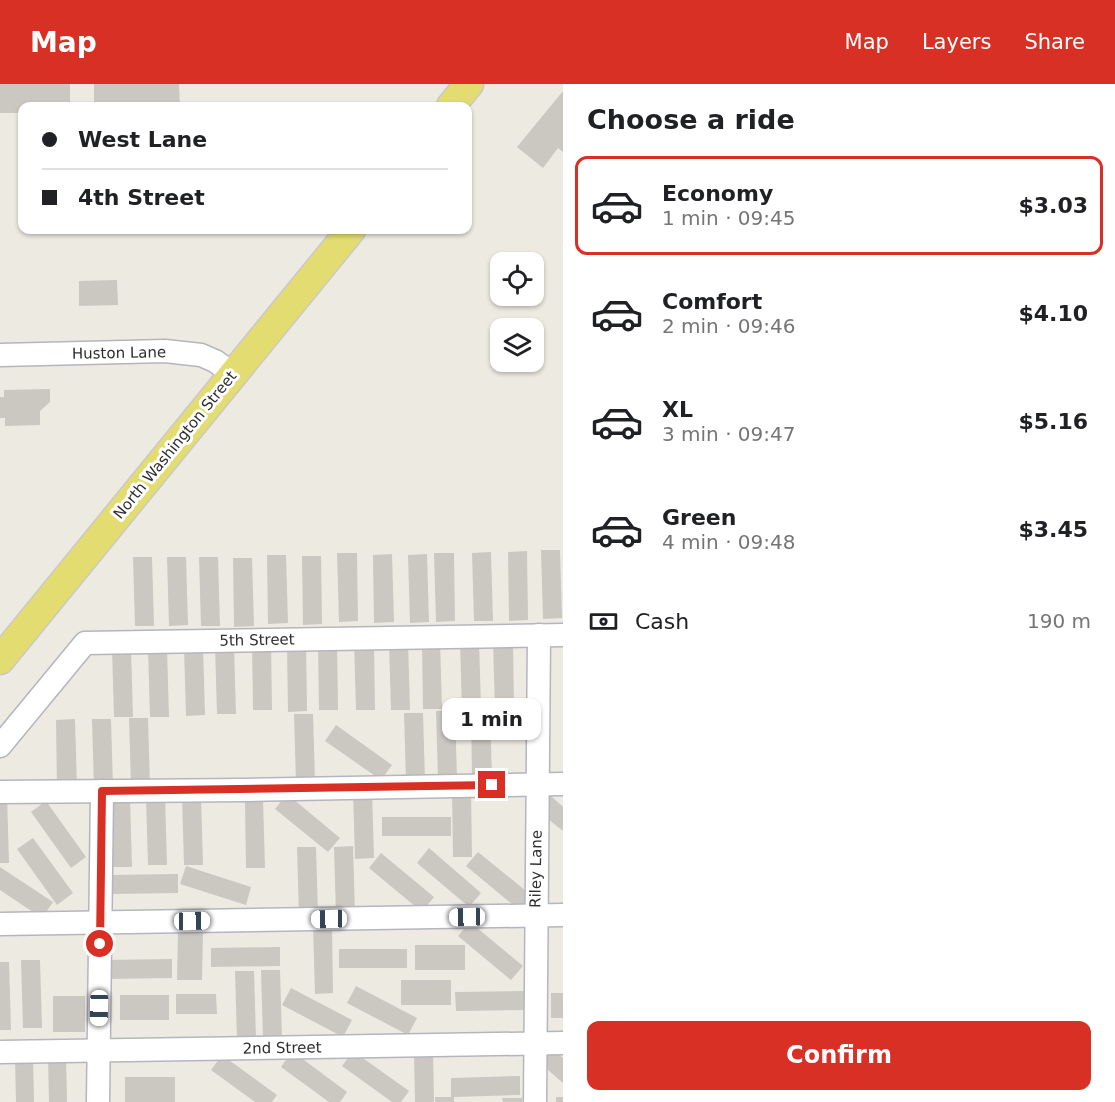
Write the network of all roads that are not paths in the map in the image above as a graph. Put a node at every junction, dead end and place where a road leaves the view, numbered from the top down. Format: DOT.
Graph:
graph roads {
  1 [pos="469,84"];
  2 [pos="454,102"];
  3 [pos="348,234"];
  4 [pos="0,356"];
  5 [pos="233,374"];
  6 [pos="539,635"];
  7 [pos="563,635"];
  8 [pos="0,660"];
  9 [pos="0,746"];
  10 [pos="563,783"];
  11 [pos="537,784"];
  12 [pos="102,791"];
  13 [pos="0,792"];
  14 [pos="536,915"];
  15 [pos="563,915"];
  16 [pos="100,923"];
  17 [pos="0,924"];
  18 [pos="563,1043"];
  19 [pos="536,1044"];
  20 [pos="98,1051"];
  21 [pos="0,1052"];
  22 [pos="98,1102"];
  23 [pos="535,1102"];
  1 -- 2 [label="main road"];
  3 -- 5 [label="main road, North Washington Street"];
  4 -- 5 [label="street, Huston Lane"];
  5 -- 8 [label="main road, North Washington Street"];
  6 -- 7 [label="street, 5th Street"];
  6 -- 9 [label="street, 5th Street"];
  6 -- 11 [label="street, Riley Lane"];
  10 -- 11 [label="street"];
  11 -- 12 [label="street"];
  11 -- 14 [label="street, Riley Lane"];
  12 -- 13 [label="street"];
  12 -- 16 [label="street"];
  14 -- 15 [label="street"];
  14 -- 16 [label="street"];
  14 -- 19 [label="street, Riley Lane"];
  16 -- 17 [label="street"];
  16 -- 20 [label="street"];
  18 -- 19 [label="street, 2nd Street"];
  19 -- 20 [label="street, 2nd Street"];
  19 -- 23 [label="street, Riley Lane"];
  20 -- 21 [label="street, 2nd Street"];
  20 -- 22 [label="street"];
}
